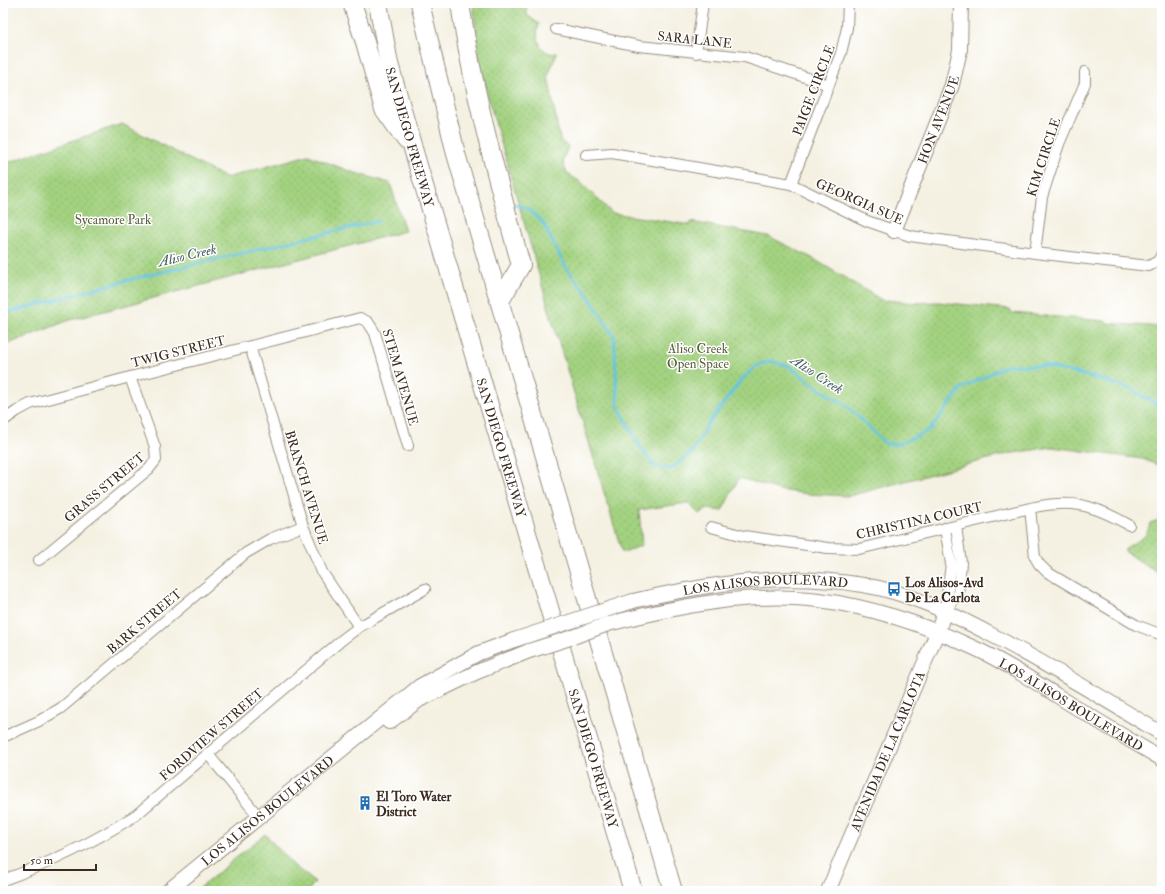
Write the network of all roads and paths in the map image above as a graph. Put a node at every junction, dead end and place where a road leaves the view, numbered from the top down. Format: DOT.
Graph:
graph roads {
  1 [pos="352,3"];
  2 [pos="378,3"];
  3 [pos="420,3"];
  4 [pos="460,3"];
  5 [pos="703,3"];
  6 [pos="848,3"];
  7 [pos="961,3"];
  8 [pos="556,30"];
  9 [pos="696,52"];
  10 [pos="1085,72"];
  11 [pos="829,85"];
  12 [pos="414,152"];
  13 [pos="586,155"];
  14 [pos="791,184"];
  15 [pos="894,231"];
  16 [pos="1034,253"];
  17 [pos="1162,254"];
  18 [pos="500,301"];
  19 [pos="364,319"];
  20 [pos="250,346"];
  21 [pos="130,377"];
  22 [pos="3,421"];
  23 [pos="408,446"];
  24 [pos="1030,508"];
  25 [pos="1129,525"];
  26 [pos="303,526"];
  27 [pos="711,527"];
  28 [pos="950,527"];
  29 [pos="38,560"];
  30 [pos="425,589"];
  31 [pos="945,611"];
  32 [pos="359,627"];
  33 [pos="937,633"];
  34 [pos="1162,634"];
  35 [pos="366,729"];
  36 [pos="1162,734"];
  37 [pos="3,737"];
  38 [pos="207,753"];
  39 [pos="1162,759"];
  40 [pos="259,817"];
  41 [pos="3,880"];
  42 [pos="168,891"];
  43 [pos="633,891"];
  44 [pos="673,891"];
  45 [pos="828,891"];
  1 -- 12 [label="highway"];
  2 -- 12 [label="highway, SAN DIEGO FREEWAY"];
  3 -- 18 [label="highway"];
  4 -- 18 [label="highway"];
  5 -- 9 [label="street"];
  6 -- 11 [label="street, PAIGE CIRCLE"];
  7 -- 15 [label="main road, HON AVENUE"];
  8 -- 9 [label="street, SARA LANE"];
  9 -- 11 [label="street, SARA LANE"];
  10 -- 16 [label="street, KIM CIRCLE"];
  11 -- 14 [label="street, PAIGE CIRCLE"];
  12 -- 43 [label="highway, SAN DIEGO FREEWAY"];
  13 -- 14 [label="street, GEORGIA SUE"];
  14 -- 15 [label="street, GEORGIA SUE"];
  15 -- 16 [label="street, GEORGIA SUE"];
  16 -- 17 [label="street, GEORGIA SUE"];
  18 -- 44 [label="highway"];
  19 -- 20 [label="street, TWIG STREET"];
  19 -- 23 [label="street, STEM AVENUE"];
  20 -- 21 [label="street, TWIG STREET"];
  20 -- 26 [label="street, BRANCH AVENUE"];
  21 -- 22 [label="street, TWIG STREET"];
  21 -- 29 [label="street, GRASS STREET"];
  24 -- 25 [label="street, CHRISTINA COURT"];
  24 -- 28 [label="street, CHRISTINA COURT"];
  24 -- 34 [label="street"];
  26 -- 32 [label="street, BRANCH AVENUE"];
  26 -- 37 [label="street, BARK STREET"];
  27 -- 28 [label="street, CHRISTINA COURT"];
  28 -- 31 [label="street, AVENIDA DE LA CARLOTA"];
  30 -- 32 [label="street, FORDVIEW STREET"];
  31 -- 33 [label="main road, AVENIDA DE LA CARLOTA"];
  31 -- 35 [label="main road, LOS ALISOS BOULEVARD, bridge"];
  31 -- 36 [label="main road, LOS ALISOS BOULEVARD"];
  32 -- 38 [label="street, FORDVIEW STREET"];
  33 -- 35 [label="main road, LOS ALISOS BOULEVARD, bridge"];
  33 -- 39 [label="main road, LOS ALISOS BOULEVARD"];
  33 -- 45 [label="main road, AVENIDA DE LA CARLOTA"];
  35 -- 40 [label="main road, LOS ALISOS BOULEVARD"];
  38 -- 40 [label="street"];
  38 -- 41 [label="street, FORDVIEW STREET"];
  40 -- 42 [label="main road, LOS ALISOS BOULEVARD"];
}
